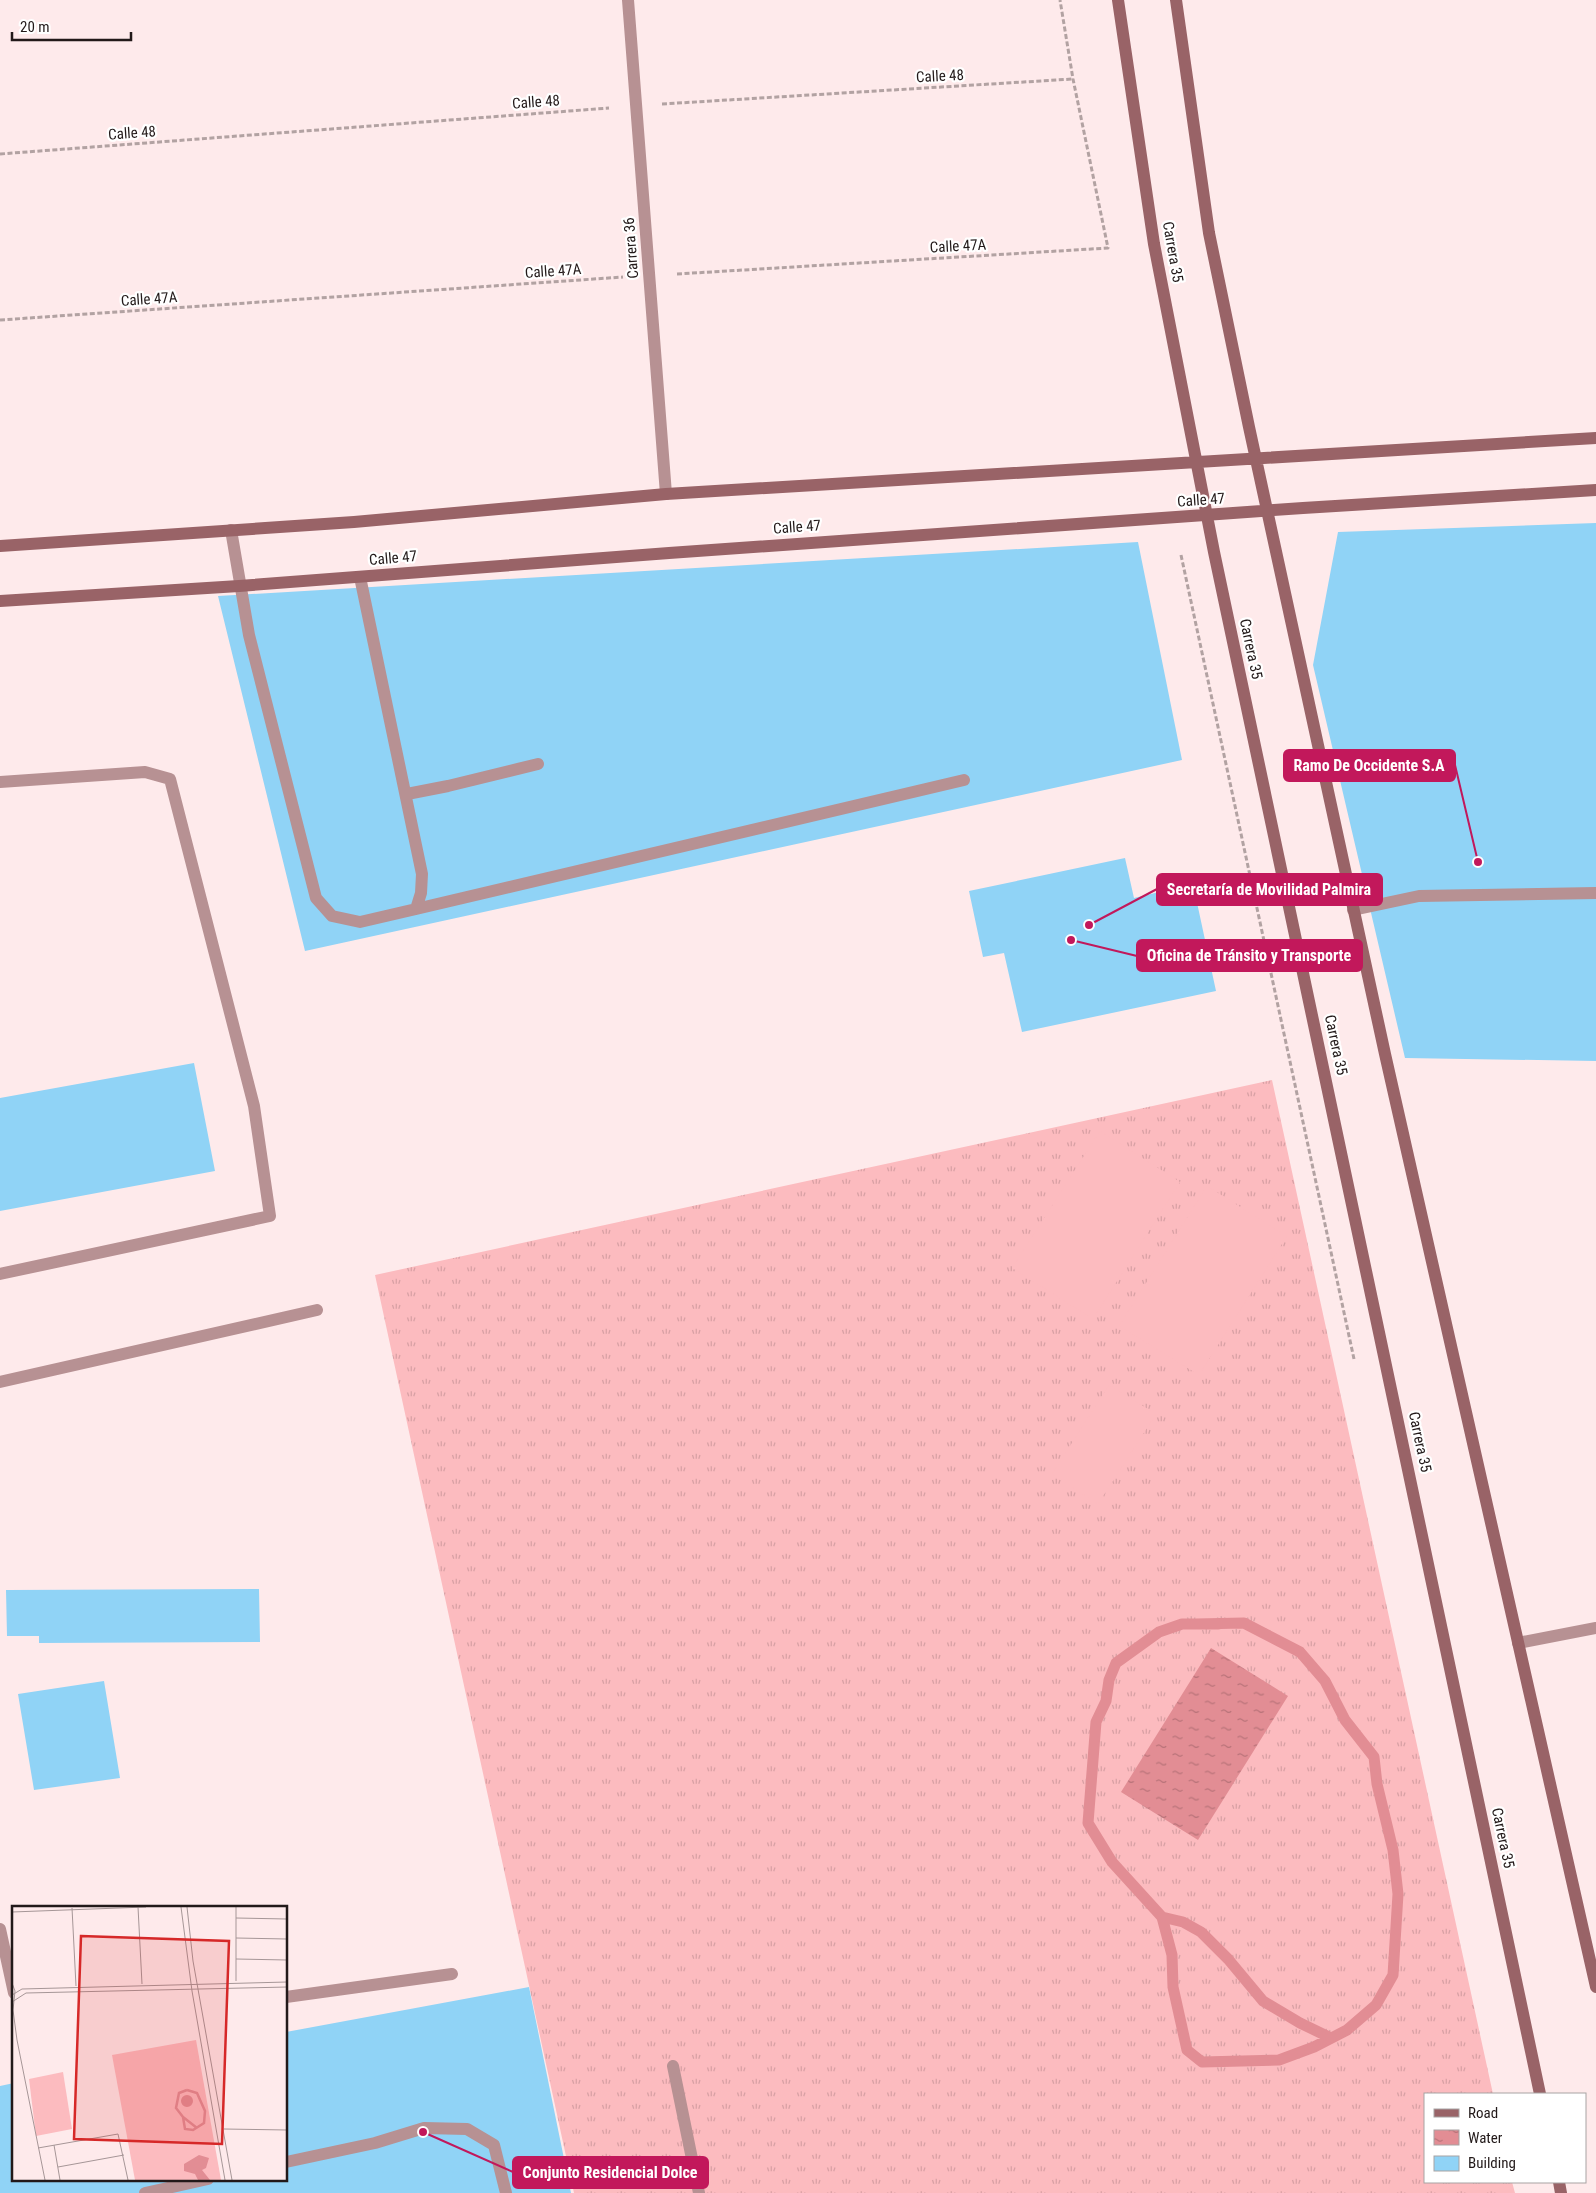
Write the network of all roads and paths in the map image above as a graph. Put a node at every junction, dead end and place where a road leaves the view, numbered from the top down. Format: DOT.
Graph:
graph roads {
  1 [pos="628,0"];
  2 [pos="1060,0"];
  3 [pos="1118,0"];
  4 [pos="1176,0"];
  5 [pos="1074,79"];
  6 [pos="636,106"];
  7 [pos="0,154"];
  8 [pos="649,275"];
  9 [pos="0,320"];
  10 [pos="1596,438"];
  11 [pos="1256,458"];
  12 [pos="1197,462"];
  13 [pos="1596,490"];
  14 [pos="666,494"];
  15 [pos="1267,511"];
  16 [pos="1208,515"];
  17 [pos="231,530"];
  18 [pos="0,546"];
  19 [pos="1181,555"];
  20 [pos="360,577"];
  21 [pos="239,586"];
  22 [pos="0,601"];
  23 [pos="538,764"];
  24 [pos="964,780"];
  25 [pos="0,782"];
  26 [pos="407,794"];
  27 [pos="1596,894"];
  28 [pos="416,909"];
  29 [pos="1353,910"];
  30 [pos="0,1274"];
  31 [pos="317,1310"];
  32 [pos="1355,1364"];
  33 [pos="0,1382"];
  34 [pos="1596,1628"];
  35 [pos="1518,1643"];
  36 [pos="0,1929"];
  37 [pos="452,1974"];
  38 [pos="12,1984"];
  39 [pos="1596,1986"];
  40 [pos="288,1997"];
  41 [pos="673,2066"];
  42 [pos="1540,2093"];
  43 [pos="288,2162"];
  44 [pos="204,2180"];
  45 [pos="145,2193"];
  46 [pos="506,2193"];
  47 [pos="699,2193"];
  1 -- 6 [label="street, Carrera 36"];
  2 -- 5 [label="path"];
  3 -- 12 [label="main road, Carrera 35"];
  4 -- 11 [label="main road"];
  5 -- 6 [label="path, Calle 48"];
  5 -- 8 [label="path, Calle 47A"];
  6 -- 7 [label="path, Calle 48"];
  6 -- 8 [label="street, Carrera 36"];
  8 -- 9 [label="path, Calle 47A"];
  8 -- 14 [label="street, Carrera 36"];
  10 -- 11 [label="main road"];
  11 -- 12 [label="main road"];
  11 -- 15 [label="main road"];
  12 -- 14 [label="main road"];
  12 -- 16 [label="main road, Carrera 35"];
  13 -- 15 [label="main road, Calle 47"];
  14 -- 17 [label="main road"];
  15 -- 16 [label="main road, Calle 47"];
  15 -- 29 [label="main road"];
  16 -- 20 [label="main road, Calle 47"];
  16 -- 42 [label="main road, Carrera 35"];
  17 -- 18 [label="main road"];
  17 -- 21 [label="street"];
  19 -- 32 [label="path"];
  20 -- 21 [label="main road, Calle 47"];
  20 -- 26 [label="street"];
  21 -- 22 [label="main road, Calle 47"];
  21 -- 28 [label="street"];
  23 -- 26 [label="street"];
  24 -- 28 [label="street"];
  25 -- 30 [label="street"];
  26 -- 28 [label="street"];
  27 -- 29 [label="street"];
  29 -- 35 [label="main road"];
  31 -- 33 [label="street"];
  34 -- 35 [label="street"];
  35 -- 39 [label="main road"];
  36 -- 38 [label="street"];
  37 -- 40 [label="street"];
  41 -- 47 [label="street"];
  43 -- 46 [label="street"];
  44 -- 45 [label="street"];
}
